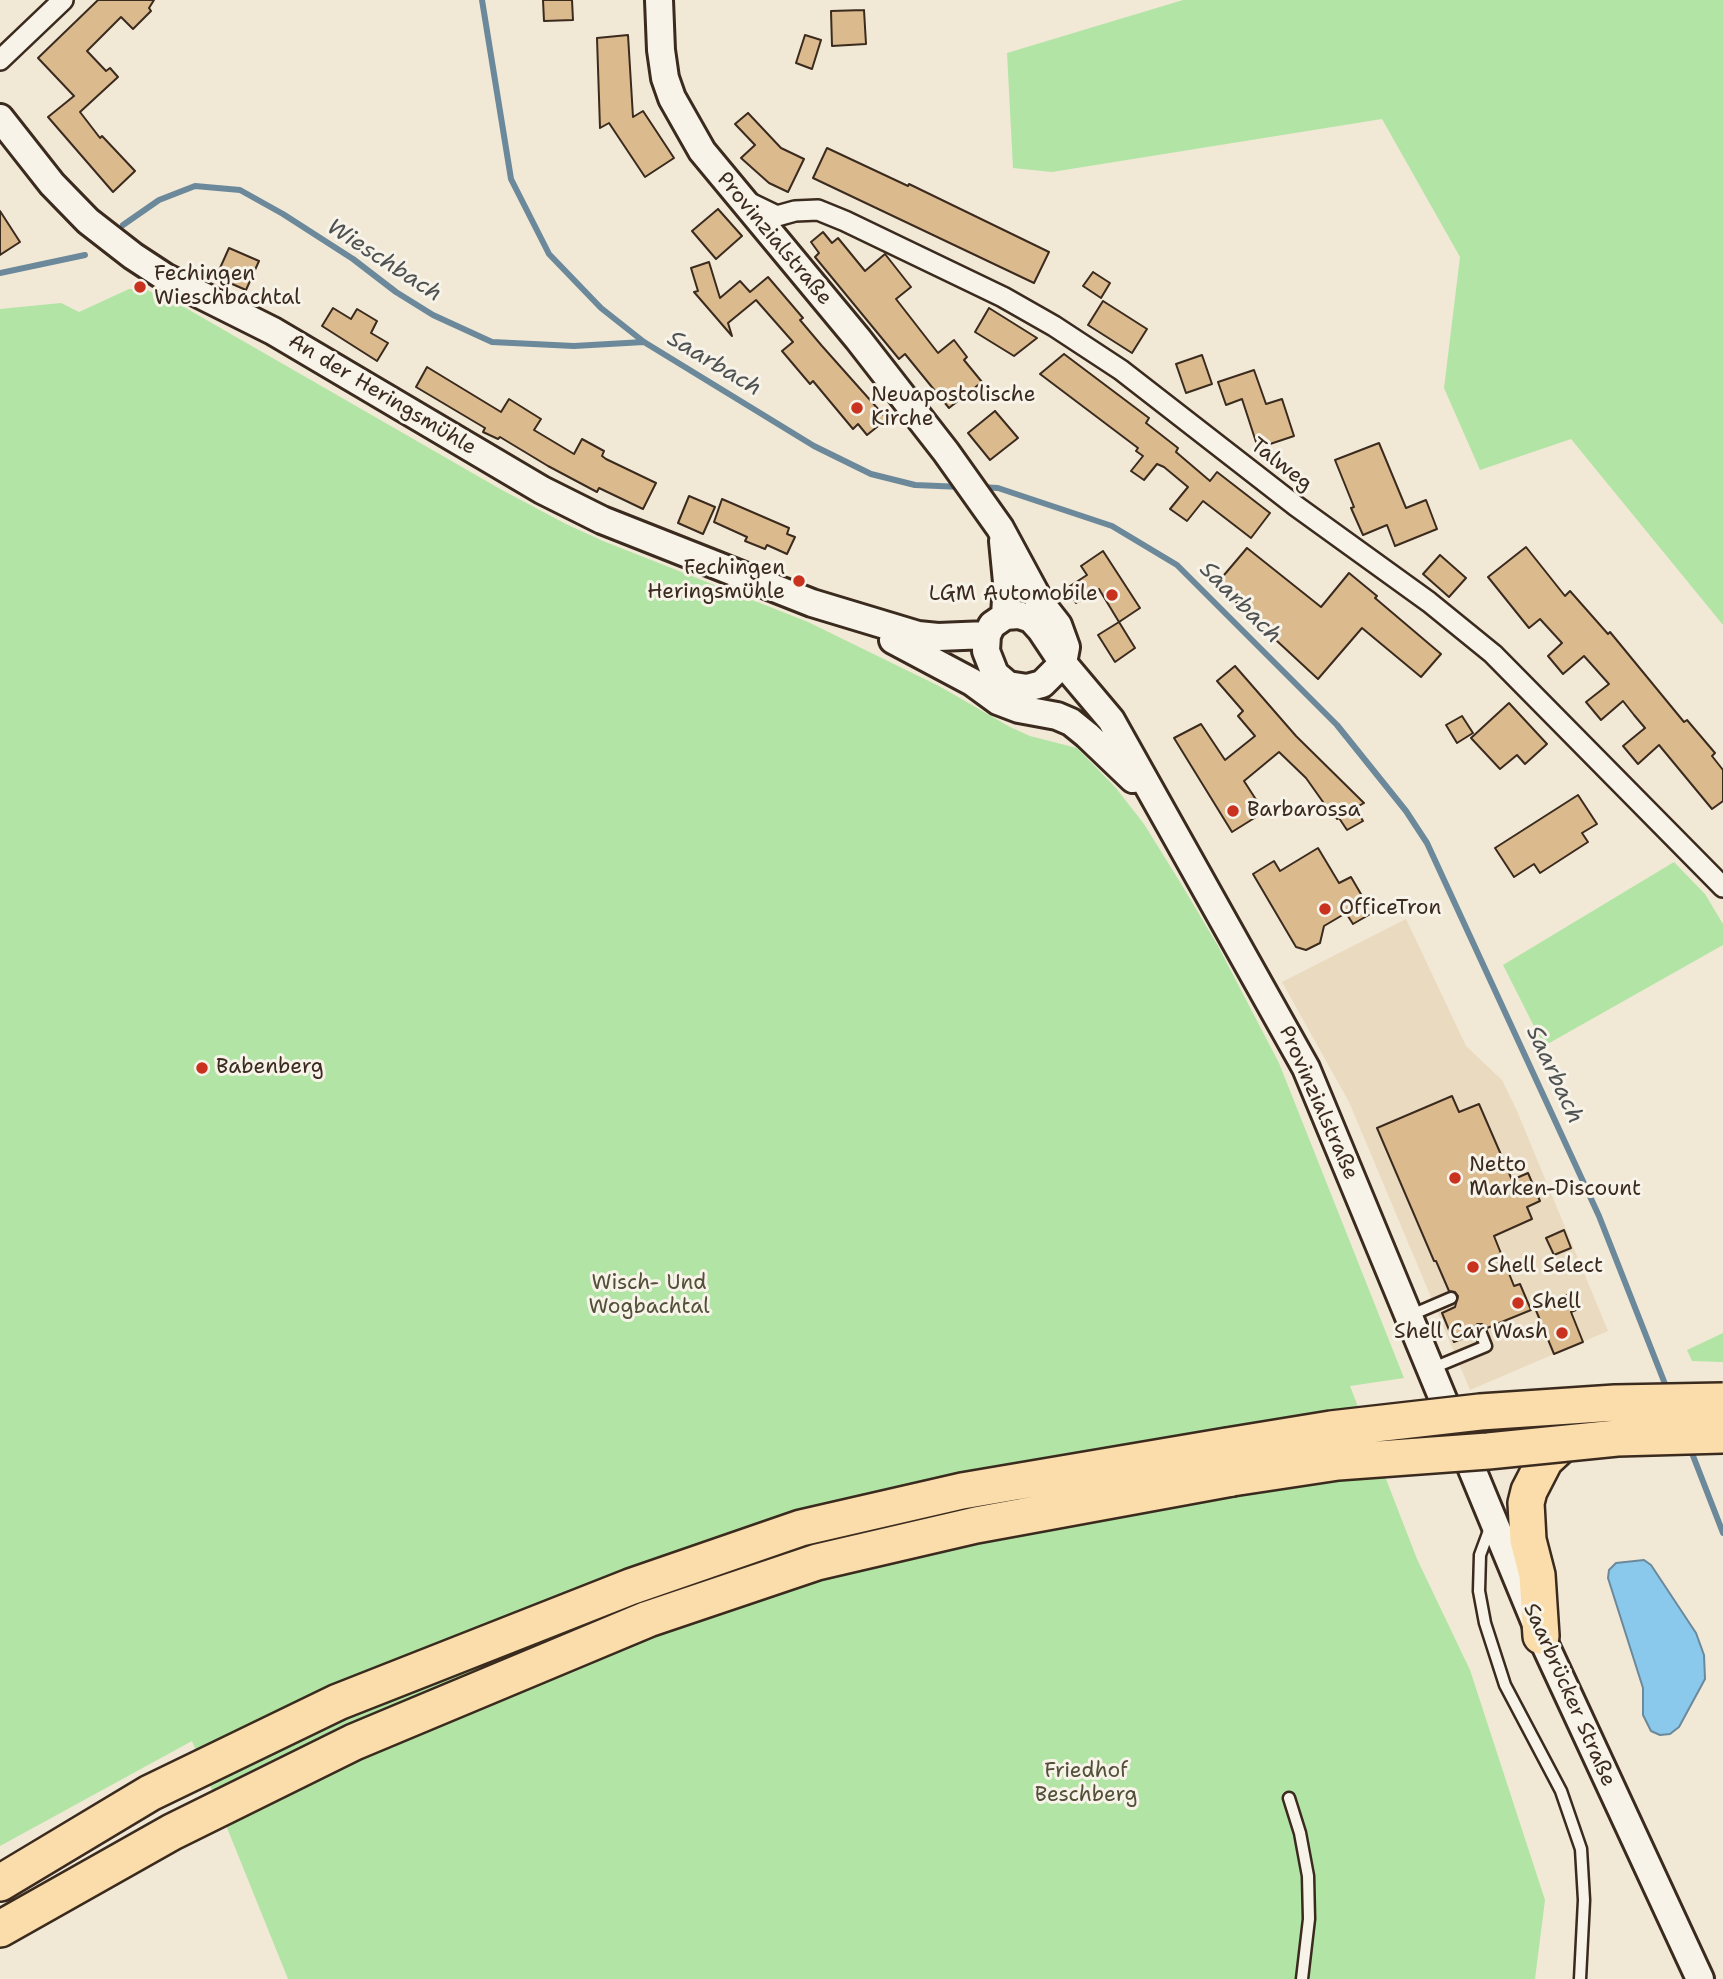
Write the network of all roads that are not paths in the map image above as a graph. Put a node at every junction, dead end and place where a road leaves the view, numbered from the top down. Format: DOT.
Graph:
graph roads {
  1 [pos="63,0"];
  2 [pos="659,0"];
  3 [pos="0,60"];
  4 [pos="0,118"];
  5 [pos="739,197"];
  6 [pos="997,524"];
  7 [pos="812,603"];
  8 [pos="1005,616"];
  9 [pos="987,635"];
  10 [pos="893,640"];
  11 [pos="1063,663"];
  12 [pos="989,664"];
  13 [pos="1042,684"];
  14 [pos="1133,779"];
  15 [pos="1163,812"];
  16 [pos="1723,887"];
  17 [pos="1451,1298"];
  18 [pos="1408,1316"];
  19 [pos="1480,1331"];
  20 [pos="1430,1369"];
  21 [pos="1723,1401"];
  22 [pos="1723,1410"];
  23 [pos="1616,1420"];
  24 [pos="1567,1425"];
  25 [pos="1723,1426"];
  26 [pos="1455,1429"];
  27 [pos="1723,1435"];
  28 [pos="1230,1462"];
  29 [pos="1493,1521"];
  30 [pos="1541,1636"];
  31 [pos="1289,1798"];
  32 [pos="0,1883"];
  33 [pos="0,1929"];
  34 [pos="1302,1979"];
  35 [pos="1580,1979"];
  36 [pos="1700,1979"];
  1 -- 3 [label="street"];
  2 -- 5 [label="main road, Provinzialstraße"];
  4 -- 7 [label="main road, An der Heringsmühle"];
  5 -- 6 [label="main road, Provinzialstraße"];
  5 -- 16 [label="street, Talweg"];
  6 -- 8 [label="main road"];
  6 -- 11 [label="main road"];
  7 -- 9 [label="main road, An der Heringsmühle"];
  7 -- 10 [label="main road, An der Heringsmühle"];
  8 -- 9 [label="main road"];
  8 -- 11 [label="main road"];
  9 -- 12 [label="main road"];
  10 -- 12 [label="main road, An der Heringsmühle"];
  10 -- 14 [label="main road, An der Heringsmühle"];
  11 -- 13 [label="main road"];
  11 -- 15 [label="main road, Provinzialstraße"];
  12 -- 13 [label="main road"];
  13 -- 14 [label="main road, Provinzialstraße"];
  14 -- 15 [label="main road, Provinzialstraße"];
  15 -- 18 [label="main road, Provinzialstraße"];
  17 -- 18 [label="lane"];
  18 -- 20 [label="main road, Provinzialstraße"];
  19 -- 20 [label="lane"];
  20 -- 26 [label="main road, Provinzialstraße"];
  21 -- 28 [label="highway, bridge"];
  22 -- 23 [label="highway"];
  23 -- 24 [label="highway"];
  23 -- 25 [label="highway"];
  24 -- 26 [label="highway"];
  24 -- 26 [label="highway"];
  24 -- 30 [label="highway"];
  26 -- 29 [label="main road, Saarbrücker Straße"];
  27 -- 28 [label="highway, bridge"];
  28 -- 32 [label="highway"];
  28 -- 33 [label="highway"];
  29 -- 30 [label="main road, Saarbrücker Straße"];
  29 -- 35 [label="lane"];
  30 -- 36 [label="main road, Saarbrücker Straße"];
  31 -- 34 [label="lane"];
}
